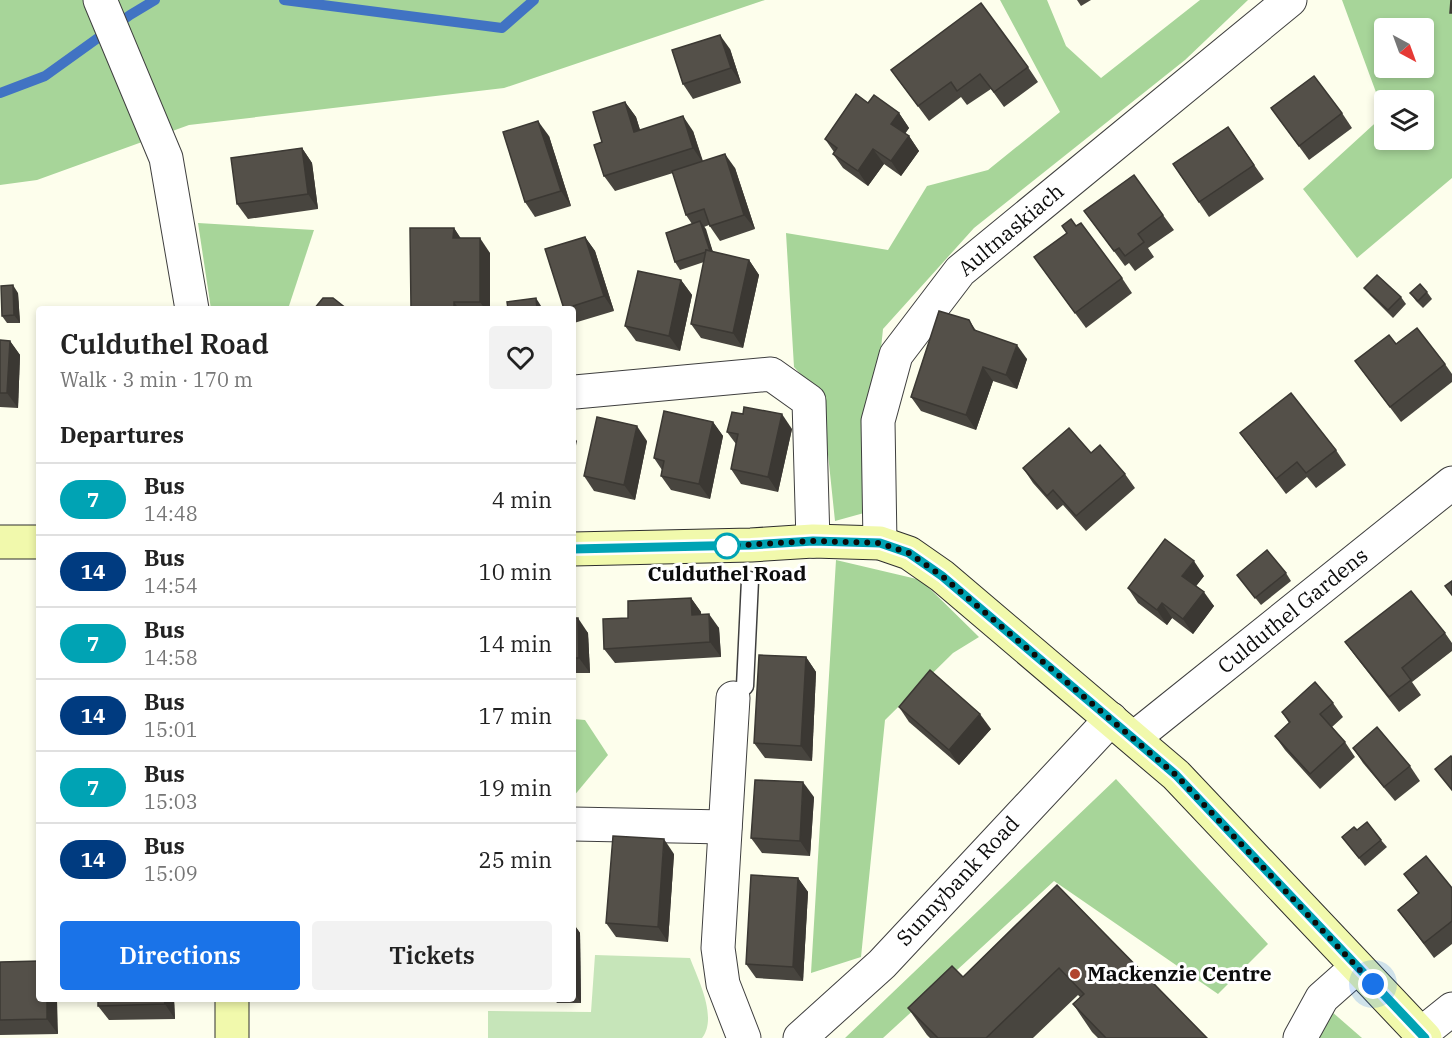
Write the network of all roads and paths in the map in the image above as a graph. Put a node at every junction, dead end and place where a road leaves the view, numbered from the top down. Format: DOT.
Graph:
graph roads {
  1 [pos="1290,0"];
  2 [pos="100,2"];
  3 [pos="191,306"];
  4 [pos="576,392"];
  5 [pos="1452,483"];
  6 [pos="813,541"];
  7 [pos="0,542"];
  8 [pos="36,542"];
  9 [pos="880,543"];
  10 [pos="576,549"];
  11 [pos="750,580"];
  12 [pos="733,698"];
  13 [pos="1123,729"];
  14 [pos="576,824"];
  15 [pos="725,827"];
  16 [pos="1357,967"];
  17 [pos="232,1002"];
  18 [pos="1452,1009"];
  19 [pos="1423,1036"];
  20 [pos="232,1038"];
  21 [pos="744,1038"];
  22 [pos="800,1038"];
  23 [pos="1300,1038"];
  1 -- 9 [label="street, Aultnaskiach"];
  2 -- 3 [label="street"];
  4 -- 6 [label="street"];
  5 -- 13 [label="street, Culduthel Gardens"];
  6 -- 9 [label="main road"];
  6 -- 10 [label="main road"];
  7 -- 8 [label="main road"];
  9 -- 13 [label="main road"];
  11 -- 12 [label="lane"];
  12 -- 15 [label="street"];
  13 -- 16 [label="main road"];
  13 -- 22 [label="street, Sunnybank Road"];
  14 -- 15 [label="street"];
  15 -- 21 [label="street"];
  16 -- 19 [label="main road"];
  16 -- 23 [label="street"];
  17 -- 20 [label="main road"];
  18 -- 19 [label="street"];
}
